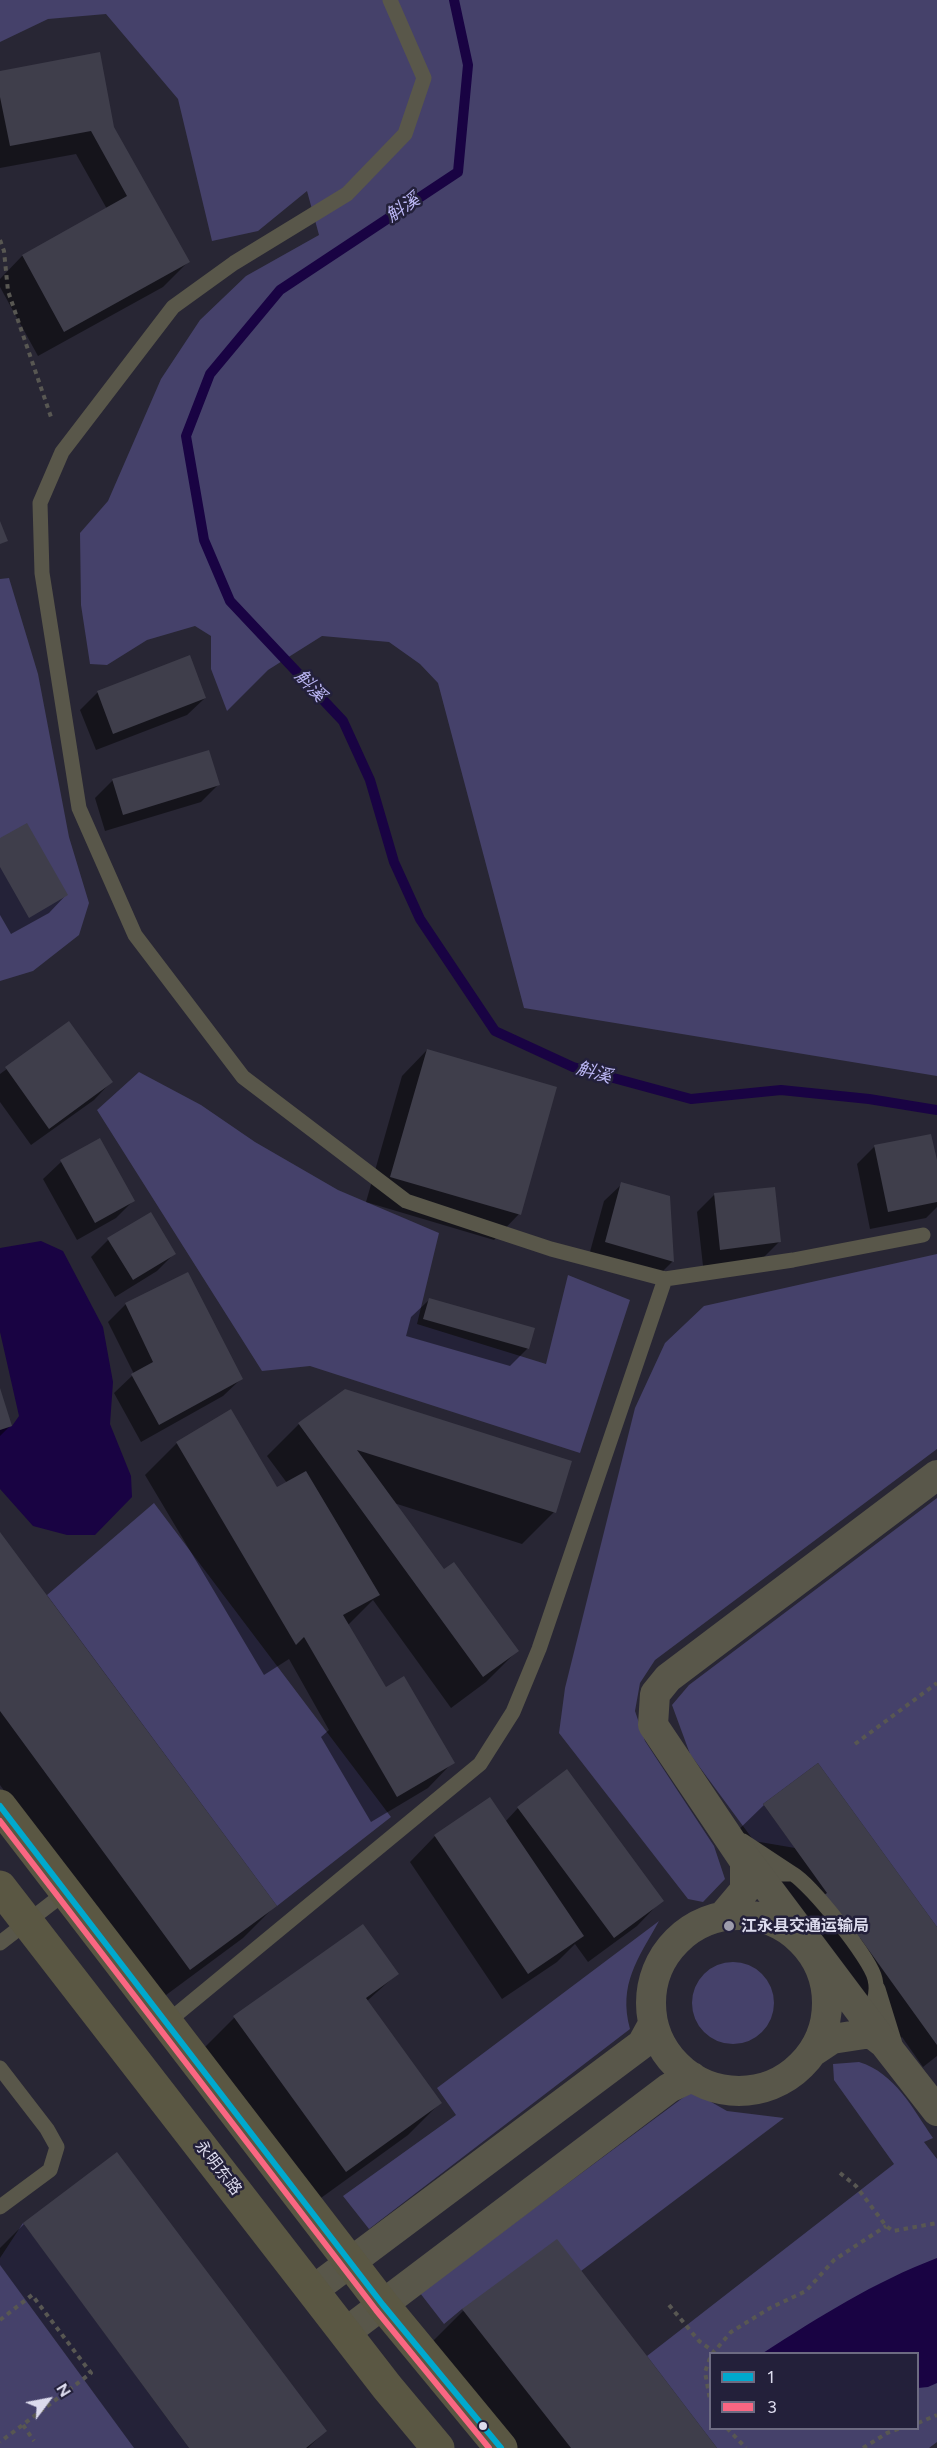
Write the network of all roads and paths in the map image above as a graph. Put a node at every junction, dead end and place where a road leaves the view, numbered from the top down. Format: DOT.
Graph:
graph roads {
  1 [pos="390,0"];
  2 [pos="0,240"];
  3 [pos="62,452"];
  4 [pos="923,1235"];
  5 [pos="665,1279"];
  6 [pos="937,1475"];
  7 [pos="937,1683"];
  8 [pos="855,1744"];
  9 [pos="0,1806"];
  10 [pos="722,1827"];
  11 [pos="793,1874"];
  12 [pos="753,1885"];
  13 [pos="0,1887"];
  14 [pos="66,1892"];
  15 [pos="723,1916"];
  16 [pos="27,1922"];
  17 [pos="0,1943"];
  18 [pos="814,1950"];
  19 [pos="875,1978"];
  20 [pos="166,2023"];
  21 [pos="653,2024"];
  22 [pos="856,2026"];
  23 [pos="814,2051"];
  24 [pos="0,2068"];
  25 [pos="908,2074"];
  26 [pos="692,2077"];
  27 [pos="937,2111"];
  28 [pos="840,2173"];
  29 [pos="0,2207"];
  30 [pos="937,2223"];
  31 [pos="886,2226"];
  32 [pos="350,2262"];
  33 [pos="312,2291"];
  34 [pos="383,2305"];
  35 [pos="669,2305"];
  36 [pos="0,2320"];
  37 [pos="345,2333"];
  38 [pos="710,2352"];
  39 [pos="714,2352"];
  40 [pos="709,2362"];
  41 [pos="709,2391"];
  42 [pos="937,2415"];
  43 [pos="919,2423"];
  44 [pos="23,2425"];
  45 [pos="729,2430"];
  46 [pos="895,2430"];
  47 [pos="0,2442"];
  48 [pos="34,2442"];
  49 [pos="438,2448"];
  50 [pos="501,2448"];
  51 [pos="746,2448"];
  52 [pos="862,2448"];
  1 -- 3 [label="lane"];
  2 -- 3 [label="path"];
  3 -- 5 [label="lane"];
  4 -- 5 [label="lane"];
  5 -- 20 [label="lane"];
  6 -- 10 [label="street"];
  7 -- 8 [label="path"];
  9 -- 14 [label="main road"];
  10 -- 11 [label="lane"];
  10 -- 12 [label="street"];
  11 -- 12 [label="lane"];
  11 -- 19 [label="lane"];
  12 -- 15 [label="street"];
  12 -- 18 [label="street"];
  13 -- 16 [label="main road, 永明东路"];
  14 -- 16 [label="lane"];
  14 -- 20 [label="main road"];
  15 -- 18 [label="street"];
  15 -- 21 [label="street"];
  16 -- 17 [label="lane"];
  16 -- 33 [label="main road, 永明东路"];
  18 -- 22 [label="street"];
  18 -- 23 [label="street"];
  19 -- 22 [label="lane"];
  19 -- 25 [label="lane"];
  20 -- 32 [label="main road"];
  21 -- 26 [label="street"];
  21 -- 32 [label="street"];
  22 -- 23 [label="street"];
  22 -- 25 [label="street"];
  23 -- 26 [label="street"];
  24 -- 29 [label="lane"];
  25 -- 27 [label="street"];
  26 -- 34 [label="street"];
  28 -- 31 [label="path"];
  30 -- 31 [label="path"];
  31 -- 39 [label="path"];
  32 -- 33 [label="street"];
  32 -- 34 [label="main road"];
  33 -- 37 [label="main road, 永明东路"];
  34 -- 37 [label="street"];
  34 -- 50 [label="main road"];
  35 -- 38 [label="path"];
  36 -- 44 [label="path"];
  37 -- 49 [label="main road, 永明东路"];
  40 -- 41 [label="path"];
  42 -- 43 [label="path"];
  44 -- 47 [label="path"];
  44 -- 48 [label="path"];
  45 -- 51 [label="path"];
  46 -- 52 [label="path"];
}
